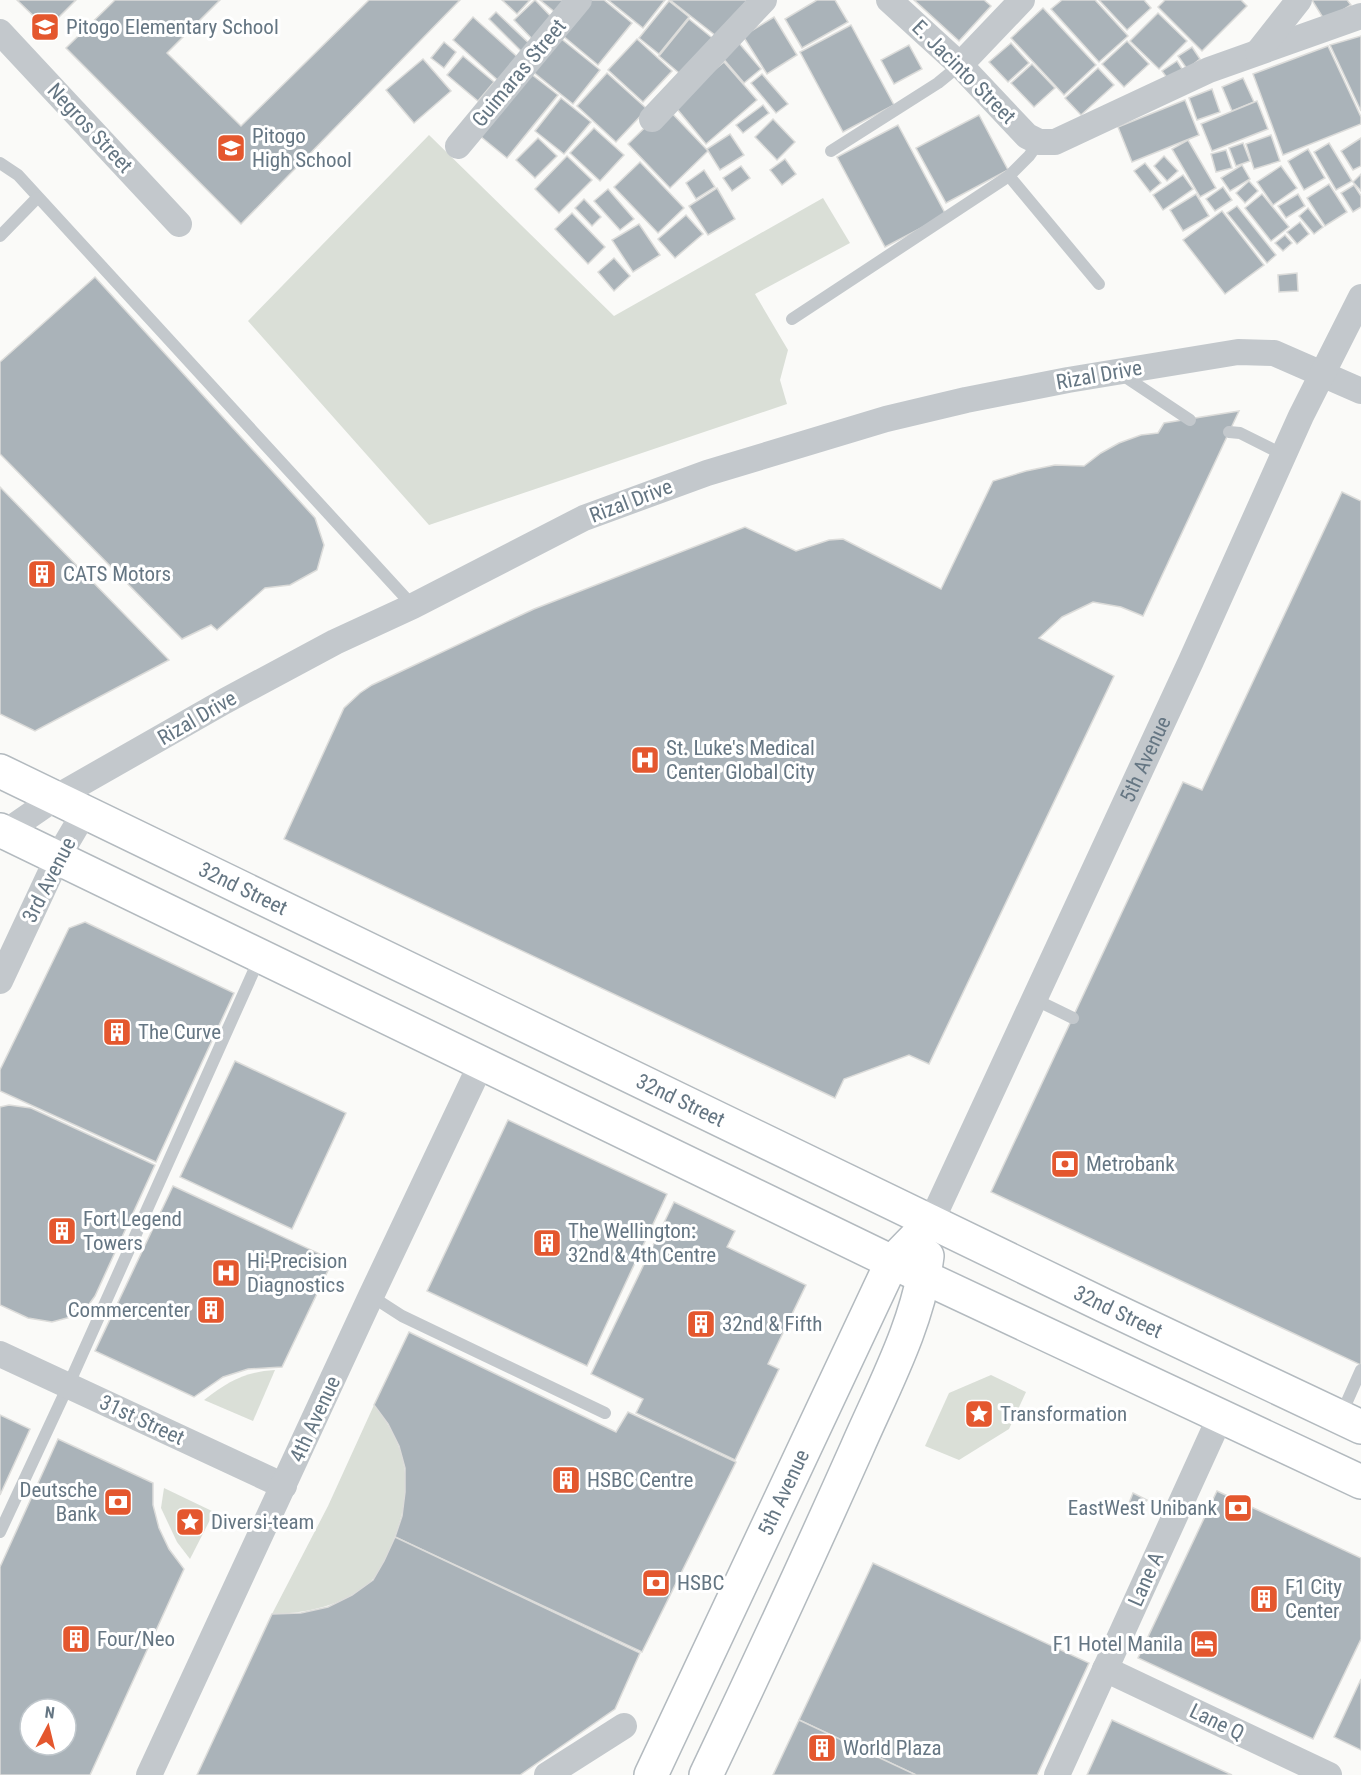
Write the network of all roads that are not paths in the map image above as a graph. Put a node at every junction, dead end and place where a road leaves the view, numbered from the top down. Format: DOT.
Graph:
graph roads {
  1 [pos="579,0"];
  2 [pos="764,0"];
  3 [pos="889,0"];
  4 [pos="1022,0"];
  5 [pos="1299,0"];
  6 [pos="1361,16"];
  7 [pos="0,32"];
  8 [pos="1257,52"];
  9 [pos="960,65"];
  10 [pos="652,119"];
  11 [pos="1039,142"];
  12 [pos="458,146"];
  13 [pos="831,151"];
  14 [pos="0,163"];
  15 [pos="1009,176"];
  16 [pos="37,198"];
  17 [pos="179,224"];
  18 [pos="0,236"];
  19 [pos="1099,284"];
  20 [pos="1361,297"];
  21 [pos="792,319"];
  22 [pos="1118,372"];
  23 [pos="1322,375"];
  24 [pos="1361,391"];
  25 [pos="1190,420"];
  26 [pos="1229,432"];
  27 [pos="1284,455"];
  28 [pos="412,606"];
  29 [pos="0,771"];
  30 [pos="55,798"];
  31 [pos="84,813"];
  32 [pos="2,833"];
  33 [pos="57,859"];
  34 [pos="260,956"];
  35 [pos="0,981"];
  36 [pos="1034,999"];
  37 [pos="1073,1018"];
  38 [pos="481,1064"];
  39 [pos="931,1222"];
  40 [pos="892,1262"];
  41 [pos="924,1277"];
  42 [pos="371,1296"];
  43 [pos="0,1354"];
  44 [pos="1361,1370"];
  45 [pos="68,1386"];
  46 [pos="605,1413"];
  47 [pos="1221,1415"];
  48 [pos="1350,1422"];
  49 [pos="1361,1482"];
  50 [pos="284,1486"];
  51 [pos="0,1533"];
  52 [pos="1106,1669"];
  53 [pos="624,1726"];
  54 [pos="149,1775"];
  55 [pos="548,1775"];
  56 [pos="651,1775"];
  57 [pos="706,1775"];
  58 [pos="1057,1775"];
  59 [pos="1329,1775"];
  1 -- 12 [label="street, Guimaras Street"];
  2 -- 10 [label="street"];
  3 -- 9 [label="street, E. Jacinto Street"];
  4 -- 9 [label="street"];
  5 -- 8 [label="street"];
  6 -- 8 [label="street"];
  7 -- 17 [label="street, Negros Street"];
  8 -- 11 [label="street"];
  9 -- 11 [label="street, E. Jacinto Street"];
  9 -- 13 [label="lane"];
  11 -- 15 [label="lane"];
  14 -- 16 [label="lane"];
  15 -- 19 [label="lane"];
  15 -- 21 [label="lane"];
  16 -- 18 [label="lane"];
  16 -- 28 [label="lane"];
  20 -- 23 [label="street, 5th Avenue"];
  22 -- 23 [label="street, Rizal Drive"];
  22 -- 25 [label="lane"];
  22 -- 28 [label="street, Rizal Drive"];
  23 -- 24 [label="street, Rizal Drive"];
  23 -- 27 [label="street, 5th Avenue"];
  26 -- 27 [label="lane"];
  27 -- 36 [label="street, 5th Avenue"];
  28 -- 30 [label="street, Rizal Drive"];
  29 -- 30 [label="main road, 32nd Street"];
  30 -- 31 [label="main road, 32nd Street"];
  30 -- 32 [label="street, Rizal Drive"];
  31 -- 33 [label="street, 3rd Avenue"];
  31 -- 39 [label="main road, 32nd Street"];
  32 -- 33 [label="main road"];
  33 -- 34 [label="main road"];
  33 -- 35 [label="street, 3rd Avenue"];
  34 -- 38 [label="main road"];
  34 -- 45 [label="lane"];
  36 -- 37 [label="lane"];
  36 -- 39 [label="street, 5th Avenue"];
  38 -- 40 [label="main road"];
  38 -- 42 [label="street, 4th Avenue"];
  39 -- 40 [label="main road, 5th Avenue"];
  39 -- 41 [label="main road, 5th Avenue"];
  39 -- 48 [label="main road, 32nd Street"];
  40 -- 41 [label="main road"];
  40 -- 56 [label="main road, 5th Avenue"];
  41 -- 47 [label="main road"];
  41 -- 57 [label="main road, 5th Avenue"];
  42 -- 46 [label="lane"];
  42 -- 50 [label="street, 4th Avenue"];
  43 -- 45 [label="street, 31st Street"];
  44 -- 48 [label="lane"];
  45 -- 50 [label="street, 31st Street"];
  45 -- 51 [label="lane"];
  47 -- 49 [label="main road"];
  47 -- 52 [label="street, Lane A"];
  50 -- 54 [label="street, 4th Avenue"];
  52 -- 58 [label="street, Lane A"];
  52 -- 59 [label="street, Lane Q"];
  53 -- 55 [label="street"];
}
